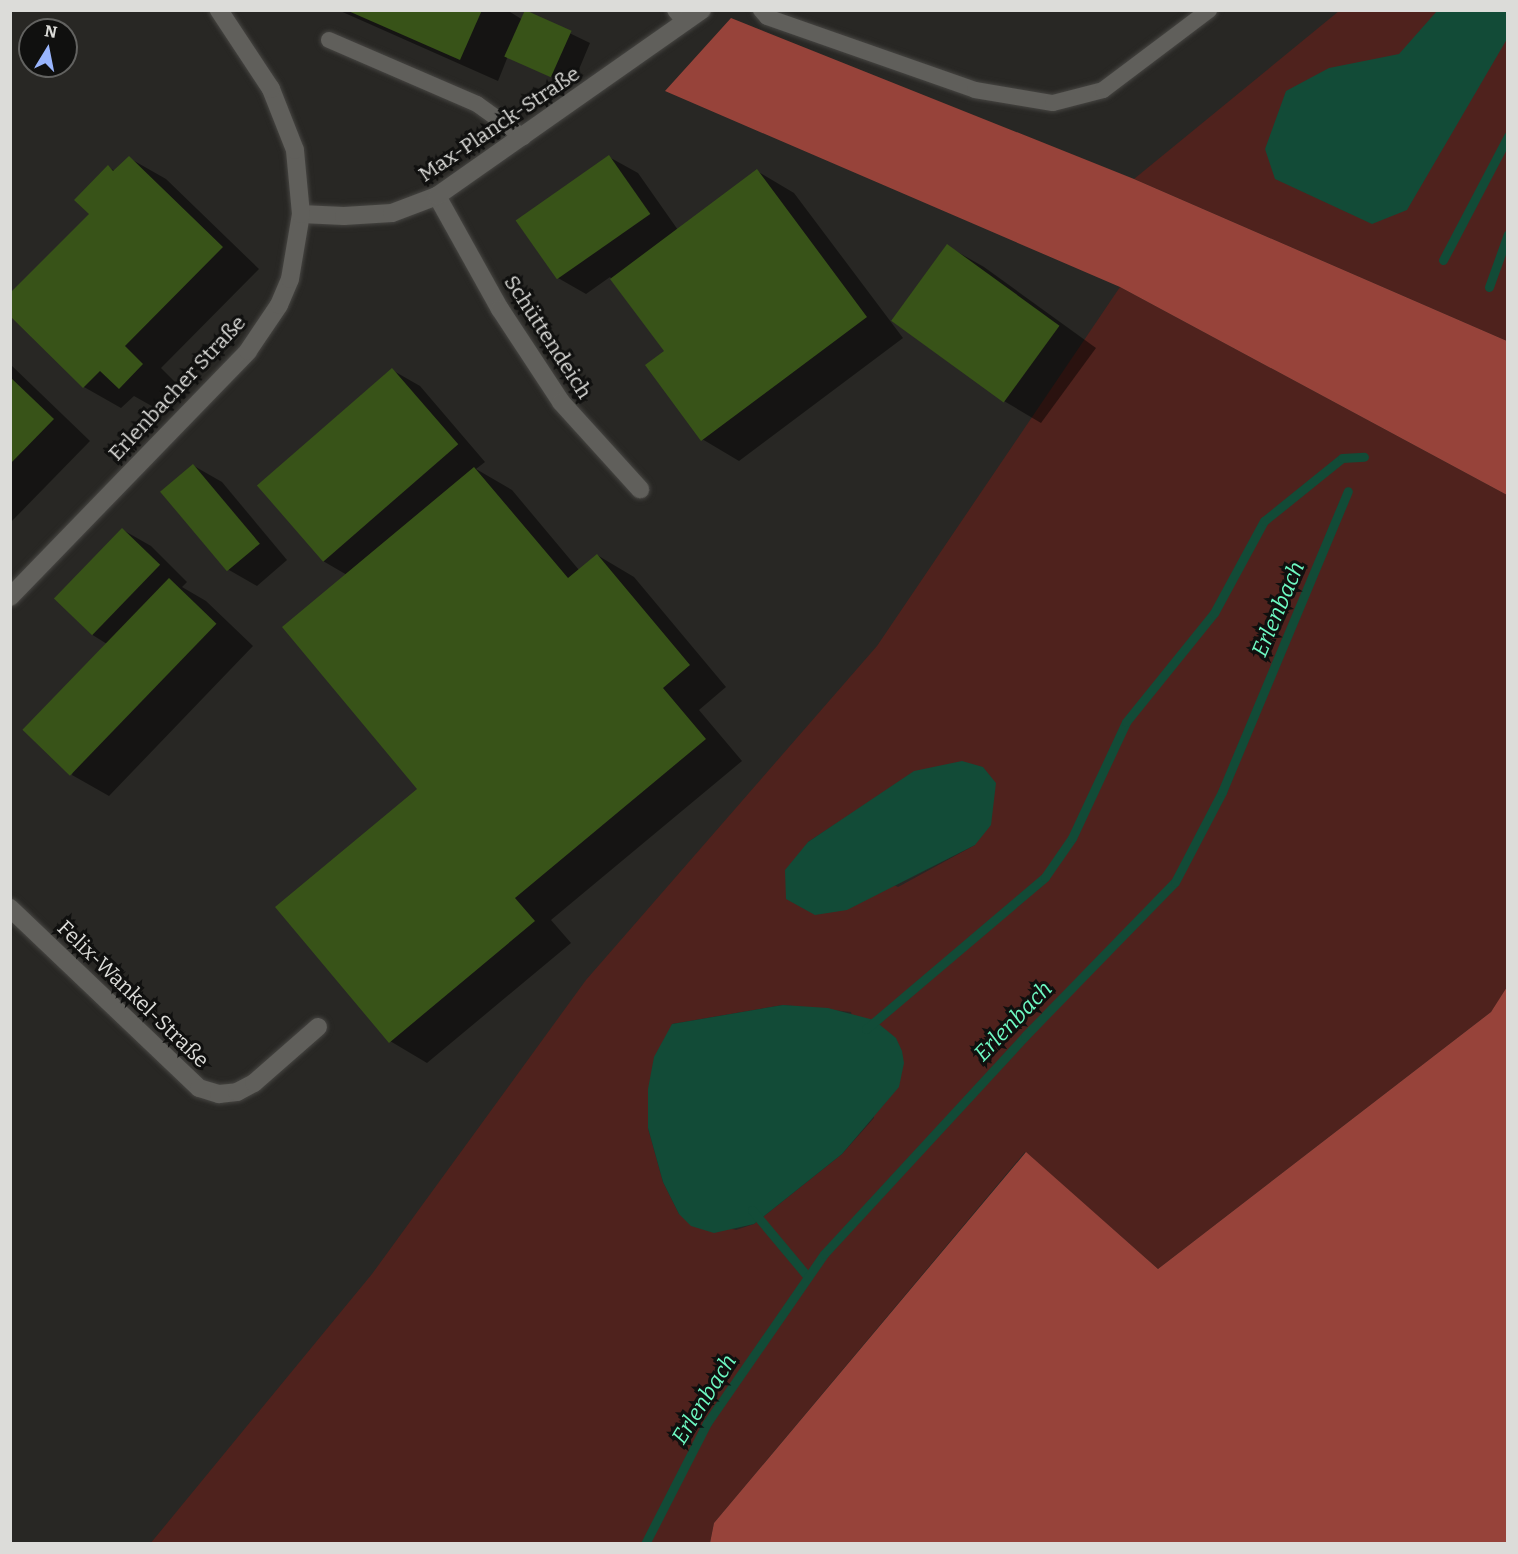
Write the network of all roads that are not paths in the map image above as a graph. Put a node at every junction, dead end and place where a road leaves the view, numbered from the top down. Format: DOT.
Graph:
graph roads {
  1 [pos="702,10"];
  2 [pos="760,10"];
  3 [pos="1209,10"];
  4 [pos="219,11"];
  5 [pos="680,16"];
  6 [pos="329,40"];
  7 [pos="523,137"];
  8 [pos="437,196"];
  9 [pos="301,214"];
  10 [pos="640,489"];
  11 [pos="10,597"];
  12 [pos="10,908"];
  13 [pos="318,1027"];
  1 -- 5 [label="street, Max-Planck-Straße"];
  2 -- 3 [label="lane"];
  4 -- 9 [label="street, Erlenbacher Straße"];
  5 -- 7 [label="street, Max-Planck-Straße"];
  6 -- 7 [label="lane"];
  7 -- 8 [label="street, Max-Planck-Straße"];
  8 -- 9 [label="street, Max-Planck-Straße"];
  8 -- 10 [label="street, Schüttendeich"];
  9 -- 11 [label="street, Erlenbacher Straße"];
  12 -- 13 [label="street, Felix-Wankel-Straße"];
}
